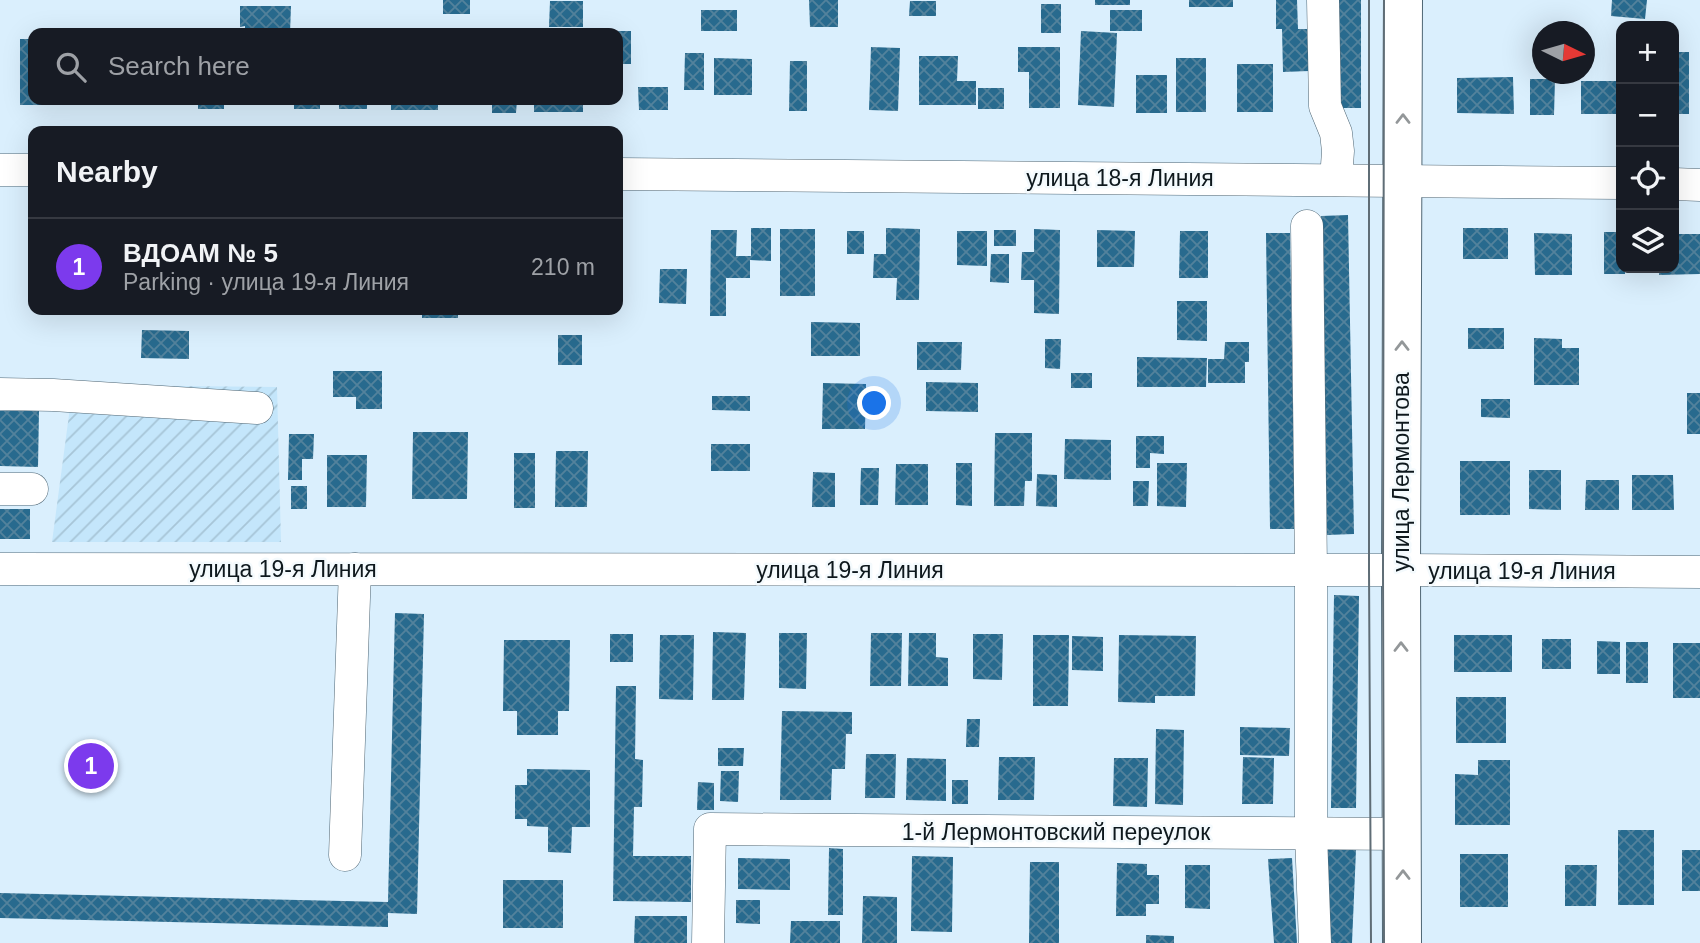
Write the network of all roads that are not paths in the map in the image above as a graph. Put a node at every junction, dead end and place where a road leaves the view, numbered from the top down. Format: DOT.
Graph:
graph roads {
  1 [pos="1323,0"];
  2 [pos="1403,0"];
  3 [pos="0,170"];
  4 [pos="28,170"];
  5 [pos="623,174"];
  6 [pos="1336,180"];
  7 [pos="1402,180"];
  8 [pos="1616,183"];
  9 [pos="1679,184"];
  10 [pos="1700,185"];
  11 [pos="1307,226"];
  12 [pos="0,394"];
  13 [pos="257,408"];
  14 [pos="0,489"];
  15 [pos="32,489"];
  16 [pos="0,569"];
  17 [pos="355,569"];
  18 [pos="1311,570"];
  19 [pos="1401,570"];
  20 [pos="1700,572"];
  21 [pos="1311,834"];
  22 [pos="1402,834"];
  23 [pos="345,855"];
  24 [pos="709,943"];
  25 [pos="1315,943"];
  26 [pos="1402,943"];
  1 -- 6 [label="street"];
  7 -- 2 [label="main road, улица Лермонтова, one-way"];
  3 -- 4 [label="street"];
  5 -- 6 [label="street, улица 18-я Линия"];
  6 -- 7 [label="street, улица 18-я Линия"];
  7 -- 8 [label="street, улица 18-я Линия"];
  19 -- 7 [label="main road, улица Лермонтова, one-way"];
  9 -- 10 [label="street"];
  11 -- 18 [label="street"];
  12 -- 13 [label="street"];
  14 -- 15 [label="street"];
  16 -- 17 [label="street, улица 19-я Линия"];
  17 -- 18 [label="street, улица 19-я Линия"];
  17 -- 23 [label="street"];
  18 -- 19 [label="street, улица 19-я Линия"];
  18 -- 21 [label="street"];
  19 -- 20 [label="street, улица 19-я Линия"];
  22 -- 19 [label="main road, улица Лермонтова, one-way"];
  21 -- 22 [label="street, 1-й Лермонтовский переулок"];
  21 -- 24 [label="street, 1-й Лермонтовский переулок"];
  21 -- 25 [label="street"];
  26 -- 22 [label="main road, улица Лермонтова, one-way"];
}
